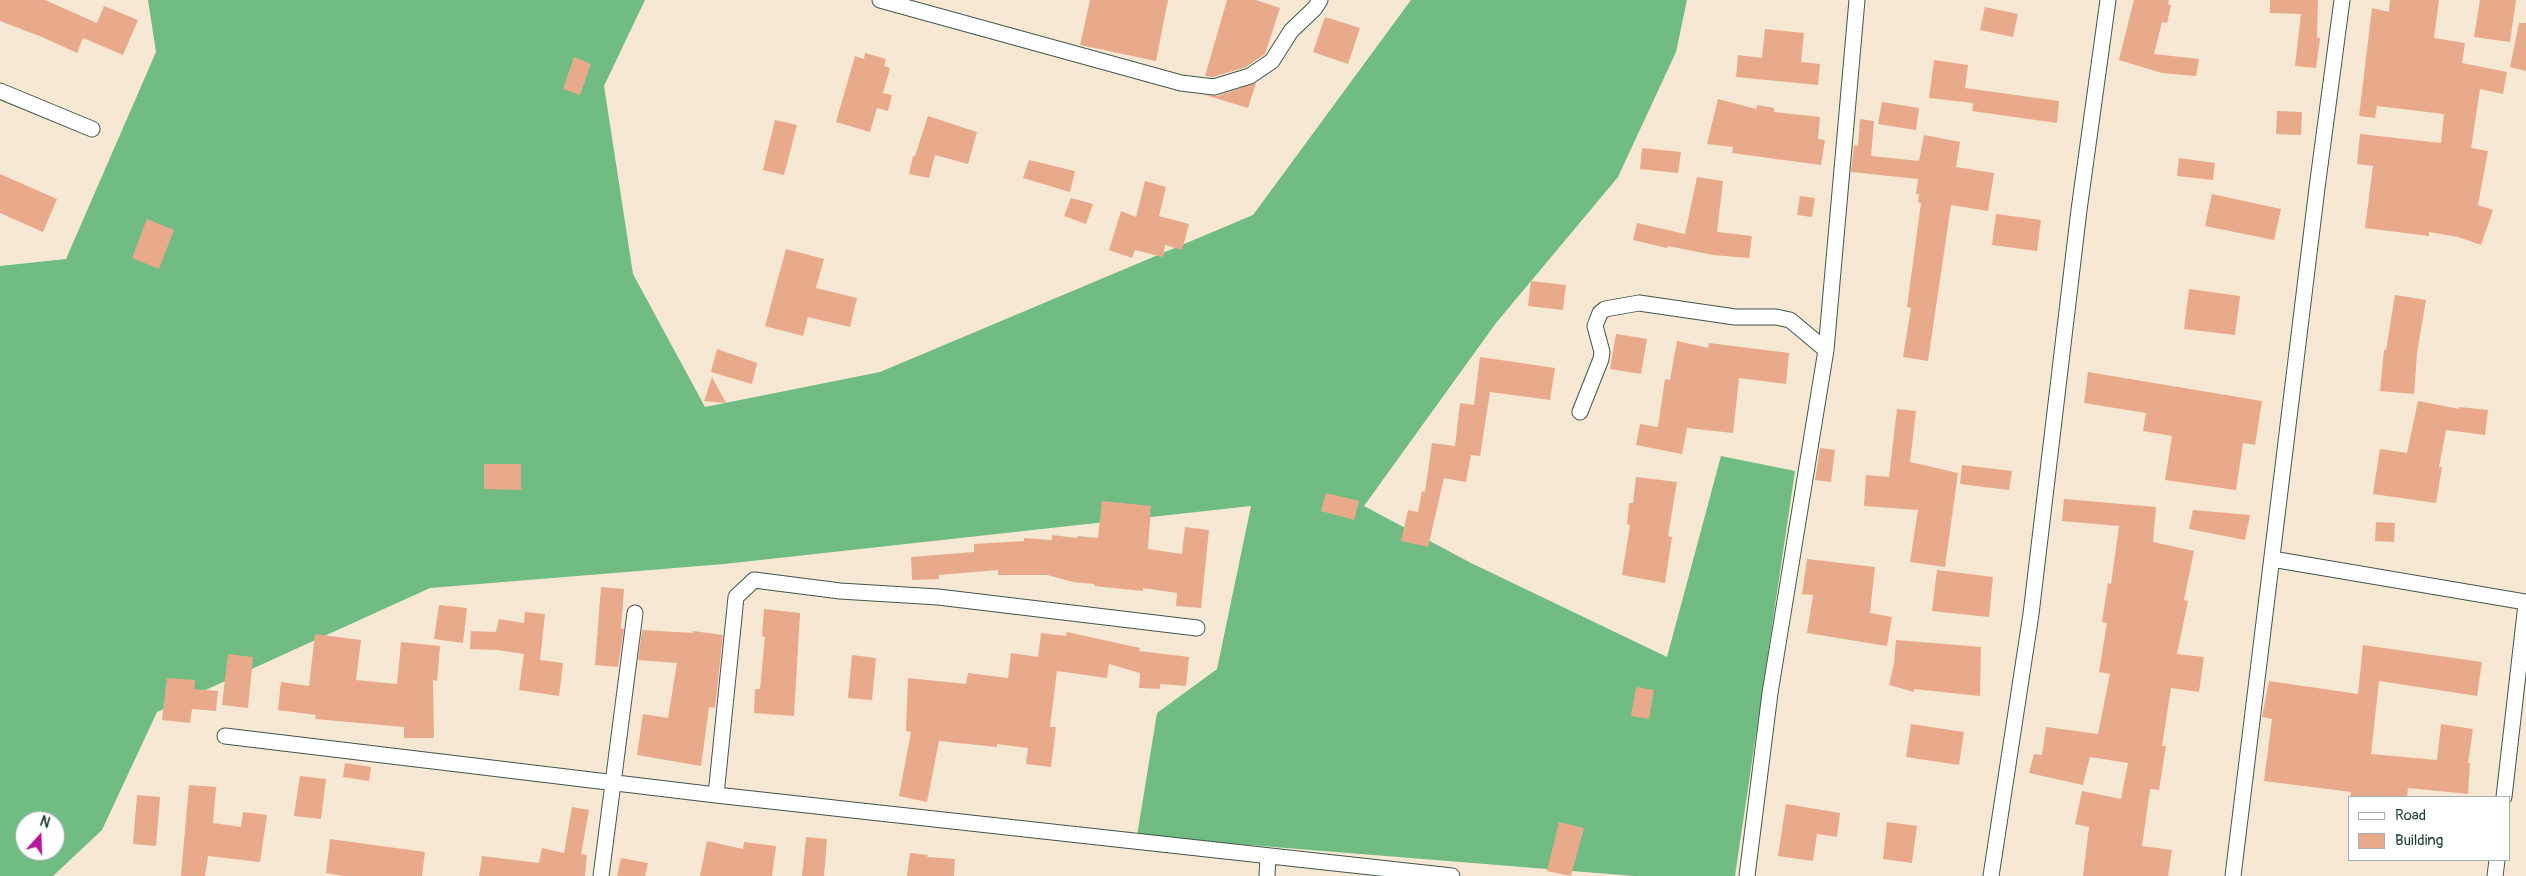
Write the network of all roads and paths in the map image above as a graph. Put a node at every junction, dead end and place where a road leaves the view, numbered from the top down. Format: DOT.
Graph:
graph roads {
  1 [pos="880,0"];
  2 [pos="1320,0"];
  3 [pos="1857,0"];
  4 [pos="2108,0"];
  5 [pos="2342,0"];
  6 [pos="0,91"];
  7 [pos="92,129"];
  8 [pos="1826,350"];
  9 [pos="1580,412"];
  10 [pos="2272,559"];
  11 [pos="2526,603"];
  12 [pos="635,613"];
  13 [pos="1197,628"];
  14 [pos="225,736"];
  15 [pos="613,782"];
  16 [pos="716,796"];
  17 [pos="2504,796"];
  18 [pos="1268,856"];
  19 [pos="2497,861"];
  20 [pos="601,876"];
  21 [pos="1267,876"];
  22 [pos="1452,876"];
  23 [pos="1747,876"];
  24 [pos="1991,876"];
  25 [pos="2233,876"];
  26 [pos="2495,876"];
  1 -- 2 [label="street"];
  3 -- 8 [label="street"];
  4 -- 24 [label="street"];
  5 -- 10 [label="street"];
  6 -- 7 [label="street"];
  8 -- 9 [label="street"];
  8 -- 23 [label="street"];
  10 -- 11 [label="street"];
  10 -- 25 [label="street"];
  11 -- 17 [label="street"];
  12 -- 15 [label="street"];
  13 -- 16 [label="street"];
  14 -- 15 [label="street"];
  15 -- 16 [label="street"];
  15 -- 20 [label="street"];
  16 -- 18 [label="street"];
  18 -- 21 [label="street"];
  18 -- 22 [label="street"];
  19 -- 26 [label="street"];
}
